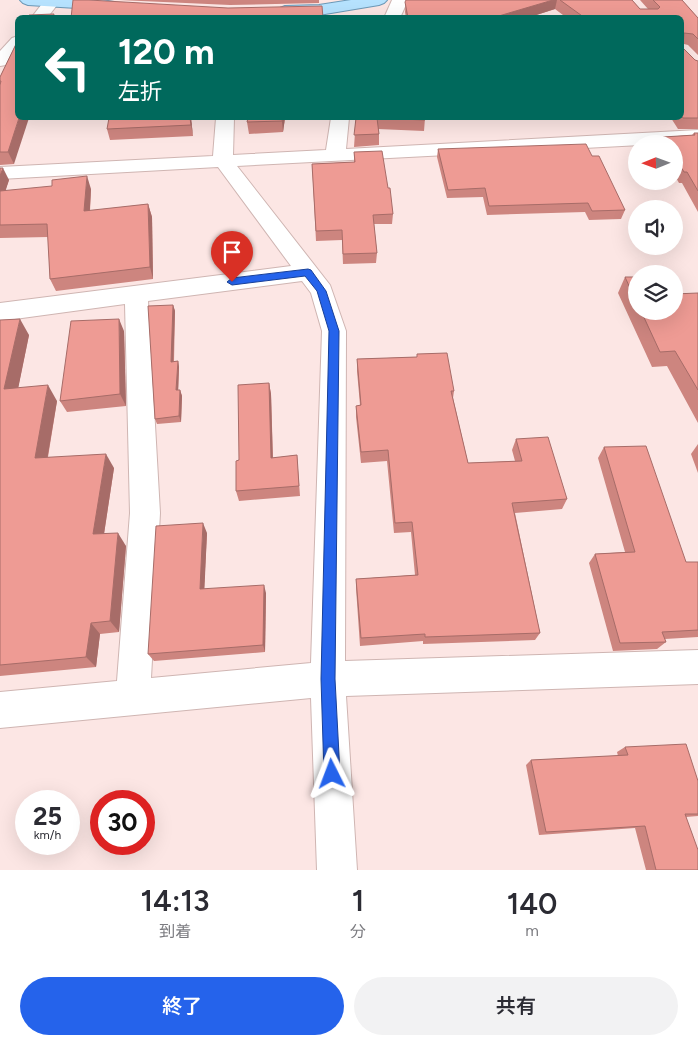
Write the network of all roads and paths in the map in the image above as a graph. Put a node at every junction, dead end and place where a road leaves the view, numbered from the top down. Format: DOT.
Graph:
graph roads {
  1 [pos="28,0"];
  2 [pos="379,0"];
  3 [pos="400,0"];
  4 [pos="52,1"];
  5 [pos="121,6"];
  6 [pos="269,11"];
  7 [pos="40,15"];
  8 [pos="393,15"];
  9 [pos="11,43"];
  10 [pos="0,60"];
  11 [pos="225,120"];
  12 [pos="340,120"];
  13 [pos="698,136"];
  14 [pos="335,155"];
  15 [pos="223,161"];
  16 [pos="0,173"];
  17 [pos="308,272"];
  18 [pos="136,294"];
  19 [pos="0,312"];
  20 [pos="698,667"];
  21 [pos="328,679"];
  22 [pos="133,698"];
  23 [pos="0,710"];
  24 [pos="337,870"];
  1 -- 4 [label="main road"];
  2 -- 6 [label="main road"];
  3 -- 8 [label="street"];
  4 -- 5 [label="main road"];
  4 -- 7 [label="street"];
  9 -- 10 [label="street"];
  11 -- 15 [label="street"];
  12 -- 14 [label="street"];
  13 -- 14 [label="street"];
  14 -- 15 [label="street"];
  15 -- 16 [label="street"];
  15 -- 17 [label="street"];
  17 -- 18 [label="street"];
  17 -- 21 [label="street"];
  18 -- 19 [label="street"];
  18 -- 22 [label="street"];
  20 -- 21 [label="street"];
  21 -- 22 [label="street"];
  21 -- 24 [label="street"];
  22 -- 23 [label="street"];
}
